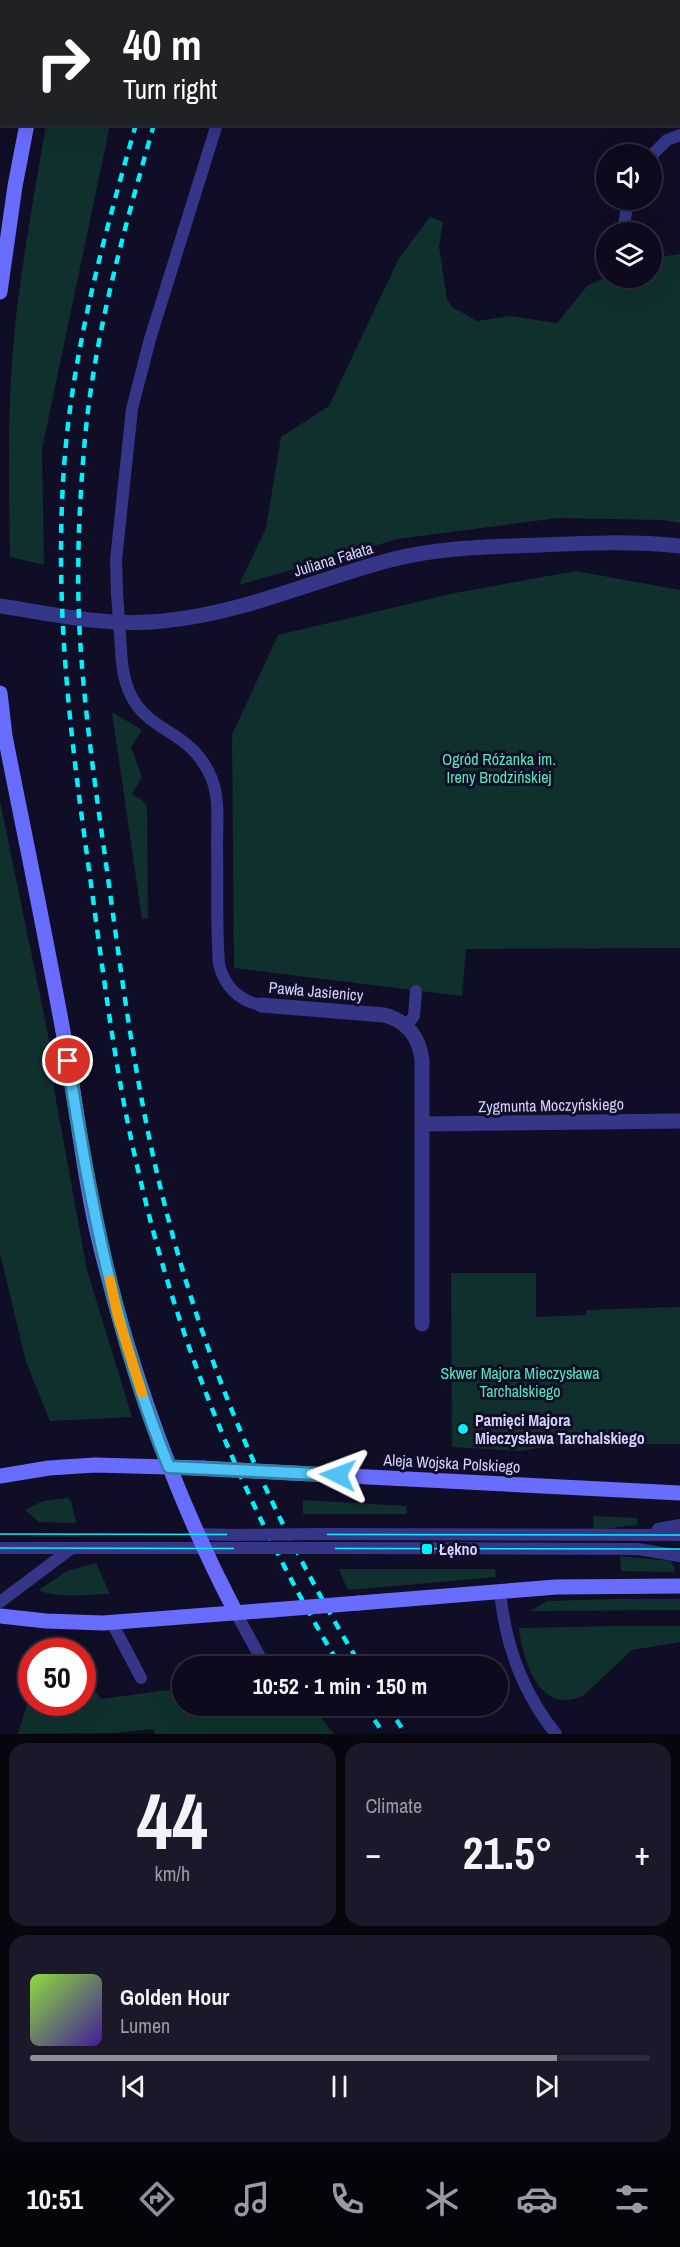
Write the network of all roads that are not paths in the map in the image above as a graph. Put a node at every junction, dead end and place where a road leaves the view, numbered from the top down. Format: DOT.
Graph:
graph roads {
  1 [pos="27,126"];
  2 [pos="216,126"];
  3 [pos="680,135"];
  4 [pos="662,145"];
  5 [pos="0,292"];
  6 [pos="680,546"];
  7 [pos="0,606"];
  8 [pos="0,693"];
  9 [pos="416,991"];
  10 [pos="261,1005"];
  11 [pos="406,1026"];
  12 [pos="680,1121"];
  13 [pos="422,1124"];
  14 [pos="422,1324"];
  15 [pos="169,1467"];
  16 [pos="0,1476"];
  17 [pos="680,1493"];
  18 [pos="680,1525"];
  19 [pos="615,1535"];
  20 [pos="680,1535"];
  21 [pos="201,1541"];
  22 [pos="0,1548"];
  23 [pos="72,1548"];
  24 [pos="680,1556"];
  25 [pos="680,1586"];
  26 [pos="500,1591"];
  27 [pos="0,1602"];
  28 [pos="236,1613"];
  29 [pos="0,1616"];
  30 [pos="119,1622"];
  31 [pos="260,1656"];
  32 [pos="141,1678"];
  33 [pos="556,1734"];
  1 -- 5 [label="main road"];
  2 -- 10 [label="lane, Pawła Jasienicy, bridge"];
  3 -- 4 [label="lane"];
  6 -- 7 [label="street, Juliana Fałata"];
  8 -- 15 [label="main road"];
  9 -- 11 [label="lane"];
  10 -- 11 [label="street, Pawła Jasienicy"];
  11 -- 13 [label="street"];
  12 -- 13 [label="street, Zygmunta Moczyńskiego"];
  13 -- 14 [label="street"];
  15 -- 16 [label="main road, Aleja Wojska Polskiego"];
  15 -- 17 [label="main road, Aleja Wojska Polskiego, bridge"];
  15 -- 21 [label="main road"];
  18 -- 19 [label="lane"];
  19 -- 20 [label="lane"];
  19 -- 21 [label="lane, bridge"];
  21 -- 23 [label="lane"];
  21 -- 24 [label="lane, bridge"];
  21 -- 28 [label="main road"];
  22 -- 23 [label="lane"];
  23 -- 27 [label="lane"];
  25 -- 26 [label="main road"];
  26 -- 28 [label="main road, bridge"];
  26 -- 33 [label="lane"];
  28 -- 30 [label="main road"];
  28 -- 31 [label="lane"];
  29 -- 30 [label="main road"];
  30 -- 32 [label="lane"];
}
